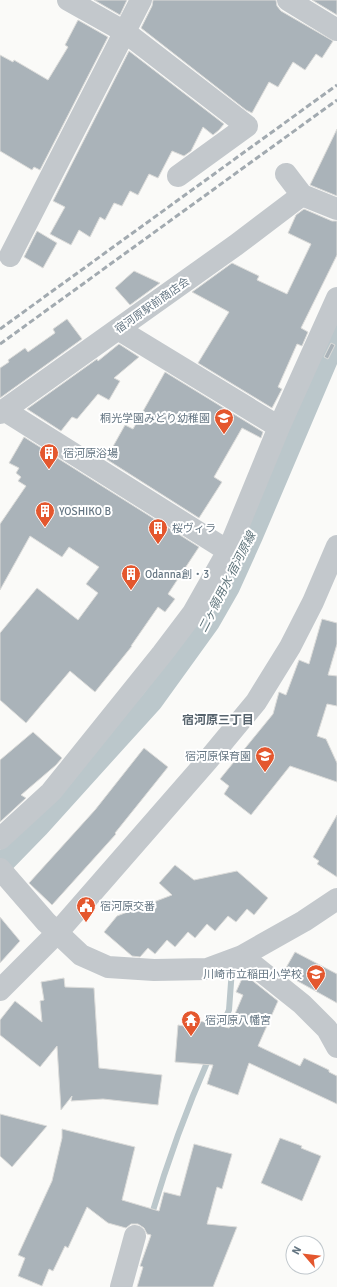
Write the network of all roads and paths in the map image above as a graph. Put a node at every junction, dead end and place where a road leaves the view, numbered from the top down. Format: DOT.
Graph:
graph roads {
  1 [pos="68,0"];
  2 [pos="141,0"];
  3 [pos="288,0"];
  4 [pos="337,30"];
  5 [pos="124,32"];
  6 [pos="286,174"];
  7 [pos="178,176"];
  8 [pos="302,195"];
  9 [pos="337,209"];
  10 [pos="10,256"];
  11 [pos="337,298"];
  12 [pos="118,329"];
  13 [pos="2,412"];
  14 [pos="279,427"];
  15 [pos="337,546"];
  16 [pos="228,551"];
  17 [pos="0,839"];
  18 [pos="3,872"];
  19 [pos="337,899"];
  20 [pos="57,933"];
  21 [pos="242,956"];
  22 [pos="0,990"];
  23 [pos="332,1029"];
  24 [pos="337,1047"];
  25 [pos="135,1236"];
  26 [pos="121,1287"];
  1 -- 5 [label="street"];
  2 -- 5 [label="street"];
  3 -- 4 [label="street"];
  5 -- 7 [label="street"];
  5 -- 10 [label="street"];
  6 -- 8 [label="street"];
  8 -- 9 [label="street"];
  8 -- 12 [label="street, 宿河原駅前商店会"];
  11 -- 14 [label="street"];
  12 -- 13 [label="street, 宿河原駅前商店会"];
  12 -- 14 [label="street"];
  13 -- 16 [label="street"];
  14 -- 16 [label="street"];
  15 -- 20 [label="street"];
  16 -- 17 [label="street"];
  18 -- 20 [label="street"];
  19 -- 21 [label="street"];
  20 -- 21 [label="street"];
  20 -- 22 [label="street"];
  21 -- 23 [label="street"];
  23 -- 24 [label="street"];
  25 -- 26 [label="street"];
}
